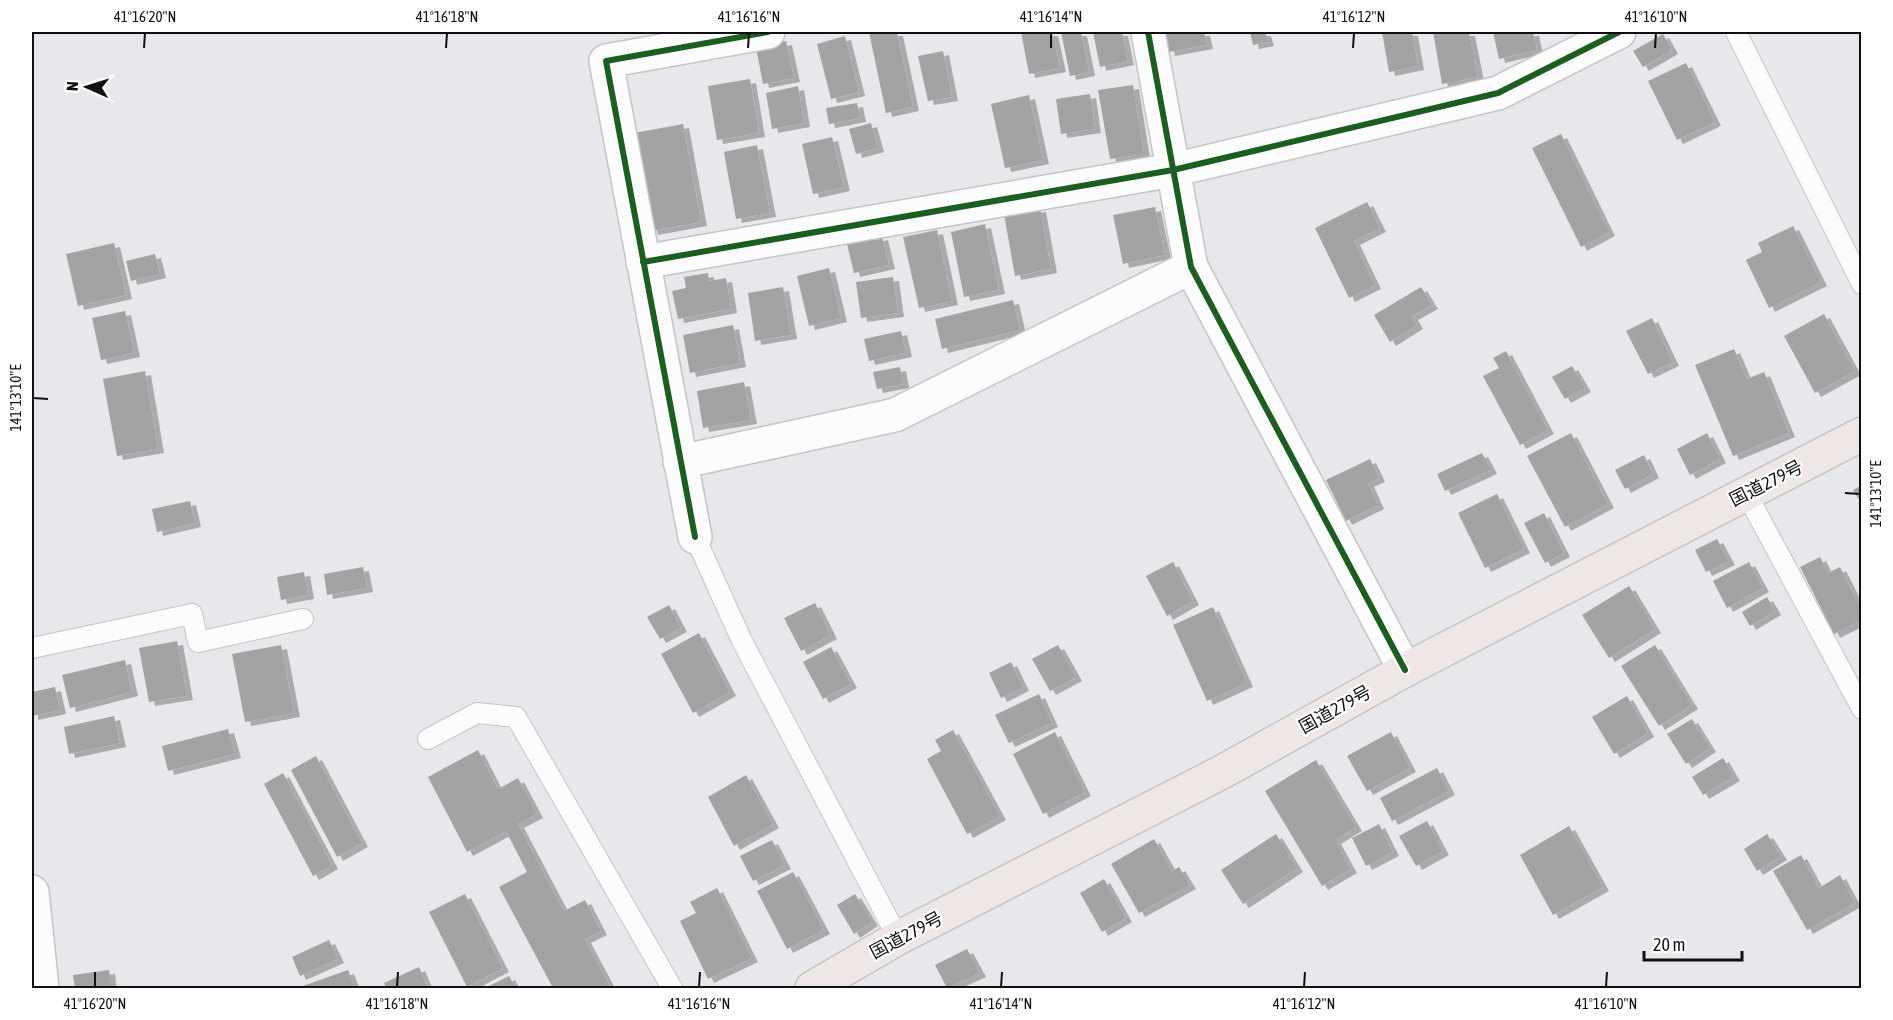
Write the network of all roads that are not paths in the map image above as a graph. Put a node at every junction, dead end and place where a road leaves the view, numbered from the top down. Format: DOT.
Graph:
graph roads {
  1 [pos="768,32"];
  2 [pos="1148,32"];
  3 [pos="1619,32"];
  4 [pos="1736,32"];
  5 [pos="1173,170"];
  6 [pos="643,262"];
  7 [pos="1191,267"];
  8 [pos="1862,284"];
  9 [pos="1862,434"];
  10 [pos="680,462"];
  11 [pos="1746,493"];
  12 [pos="695,537"];
  13 [pos="303,619"];
  14 [pos="32,648"];
  15 [pos="1405,670"];
  16 [pos="1862,709"];
  17 [pos="428,740"];
  18 [pos="32,892"];
  19 [pos="898,938"];
  20 [pos="42,988"];
  21 [pos="672,988"];
  22 [pos="812,988"];
  1 -- 6 [label="street"];
  2 -- 5 [label="street"];
  3 -- 5 [label="street"];
  4 -- 8 [label="lane"];
  5 -- 6 [label="street"];
  5 -- 7 [label="street"];
  6 -- 10 [label="street"];
  7 -- 10 [label="street"];
  7 -- 15 [label="street"];
  9 -- 11 [label="highway, 国道279号"];
  10 -- 12 [label="street"];
  11 -- 15 [label="highway, 国道279号"];
  11 -- 16 [label="lane"];
  12 -- 19 [label="lane"];
  13 -- 14 [label="lane"];
  15 -- 19 [label="highway, 国道279号"];
  17 -- 21 [label="lane"];
  18 -- 20 [label="street"];
  19 -- 22 [label="highway, 国道279号"];
}
